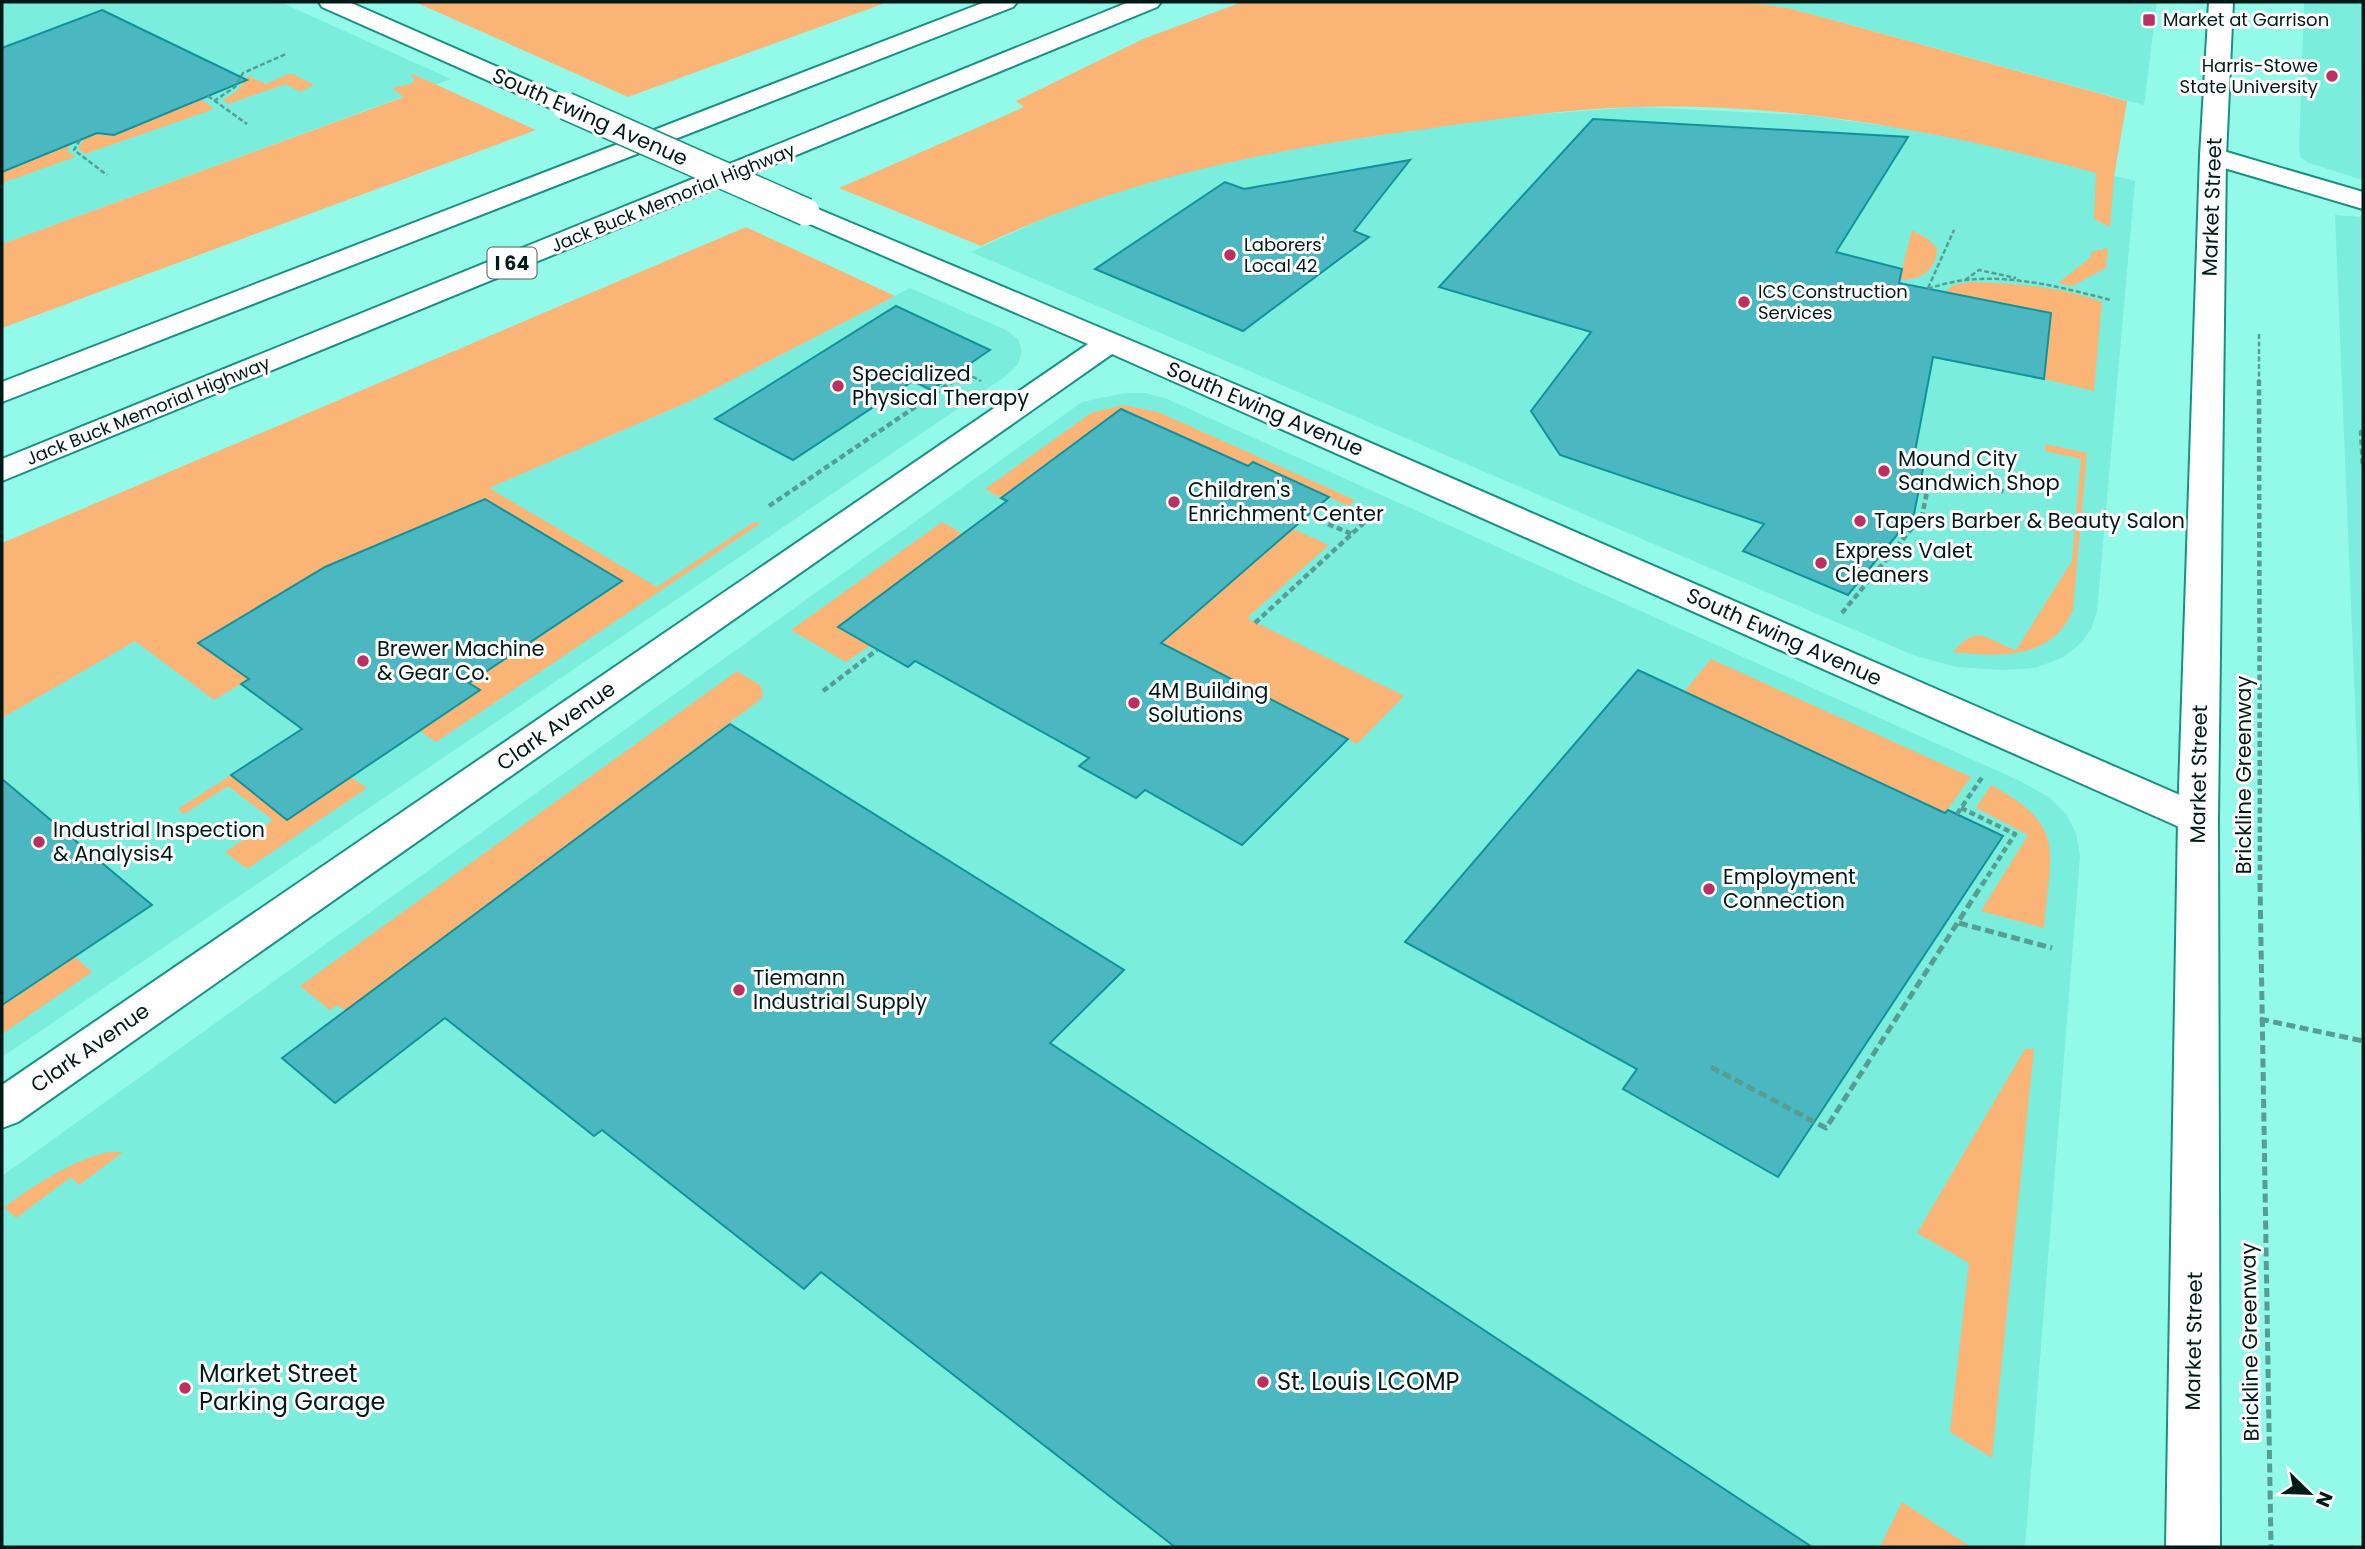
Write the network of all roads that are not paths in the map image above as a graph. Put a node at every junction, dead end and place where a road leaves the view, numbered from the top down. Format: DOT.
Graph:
graph roads {
  1 [pos="330,2"];
  2 [pos="1005,2"];
  3 [pos="1149,2"];
  4 [pos="2221,2"];
  5 [pos="2213,156"];
  6 [pos="2363,201"];
  7 [pos="1110,342"];
  8 [pos="215,384"];
  9 [pos="2,393"];
  10 [pos="2,471"];
  11 [pos="2,493"];
  12 [pos="2198,819"];
  13 [pos="2,1109"];
  14 [pos="2193,1547"];
  1 -- 7 [label="main road, South Ewing Avenue, bridge"];
  2 -- 9 [label="main road"];
  3 -- 8 [label="main road, Jack Buck Memorial Highway / I 64"];
  4 -- 5 [label="main road, Market Street"];
  5 -- 6 [label="main road"];
  5 -- 12 [label="main road, Market Street"];
  7 -- 12 [label="main road, South Ewing Avenue"];
  7 -- 13 [label="main road, Clark Avenue"];
  8 -- 10 [label="main road, Jack Buck Memorial Highway / I 64"];
  8 -- 11 [label="main road"];
  12 -- 14 [label="main road, Market Street"];
}
